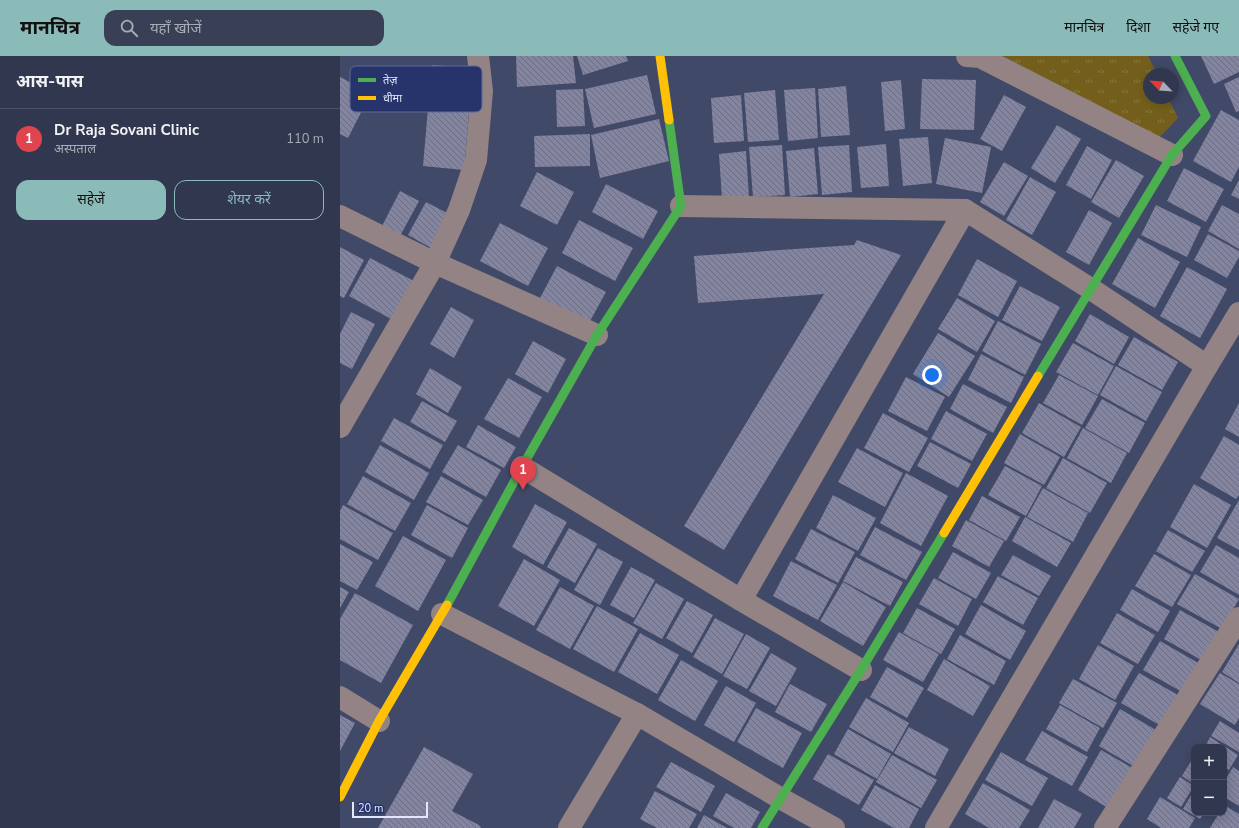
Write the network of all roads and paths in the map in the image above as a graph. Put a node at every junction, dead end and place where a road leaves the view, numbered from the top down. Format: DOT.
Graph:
graph roads {
  1 [pos="478,56"];
  2 [pos="660,56"];
  3 [pos="967,56"];
  4 [pos="1175,56"];
  5 [pos="479,66"];
  6 [pos="480,112"];
  7 [pos="1172,155"];
  8 [pos="681,206"];
  9 [pos="966,210"];
  10 [pos="340,216"];
  11 [pos="435,263"];
  12 [pos="1091,289"];
  13 [pos="1239,313"];
  14 [pos="597,335"];
  15 [pos="1207,366"];
  16 [pos="346,400"];
  17 [pos="340,427"];
  18 [pos="522,467"];
  19 [pos="741,600"];
  20 [pos="442,614"];
  21 [pos="1239,618"];
  22 [pos="861,670"];
  23 [pos="340,697"];
  24 [pos="637,714"];
  25 [pos="379,721"];
  26 [pos="340,797"];
  27 [pos="780,798"];
  28 [pos="1109,827"];
  29 [pos="569,828"];
  30 [pos="762,828"];
  31 [pos="834,828"];
  32 [pos="936,828"];
  1 -- 5 [label="street"];
  2 -- 8 [label="street"];
  3 -- 7 [label="street"];
  4 -- 7 [label="street"];
  6 -- 11 [label="street"];
  7 -- 12 [label="street"];
  8 -- 9 [label="street"];
  8 -- 14 [label="street"];
  9 -- 12 [label="street"];
  9 -- 19 [label="street"];
  10 -- 11 [label="street"];
  11 -- 14 [label="street"];
  11 -- 16 [label="street"];
  12 -- 15 [label="street"];
  12 -- 22 [label="street"];
  13 -- 15 [label="street"];
  14 -- 18 [label="street"];
  15 -- 32 [label="street"];
  16 -- 17 [label="street"];
  18 -- 19 [label="street"];
  18 -- 20 [label="street"];
  19 -- 22 [label="street"];
  20 -- 24 [label="street"];
  20 -- 25 [label="street"];
  21 -- 28 [label="street"];
  22 -- 27 [label="street"];
  23 -- 25 [label="street"];
  24 -- 27 [label="street"];
  24 -- 29 [label="street"];
  25 -- 26 [label="street"];
  27 -- 30 [label="street"];
  27 -- 31 [label="street"];
}
